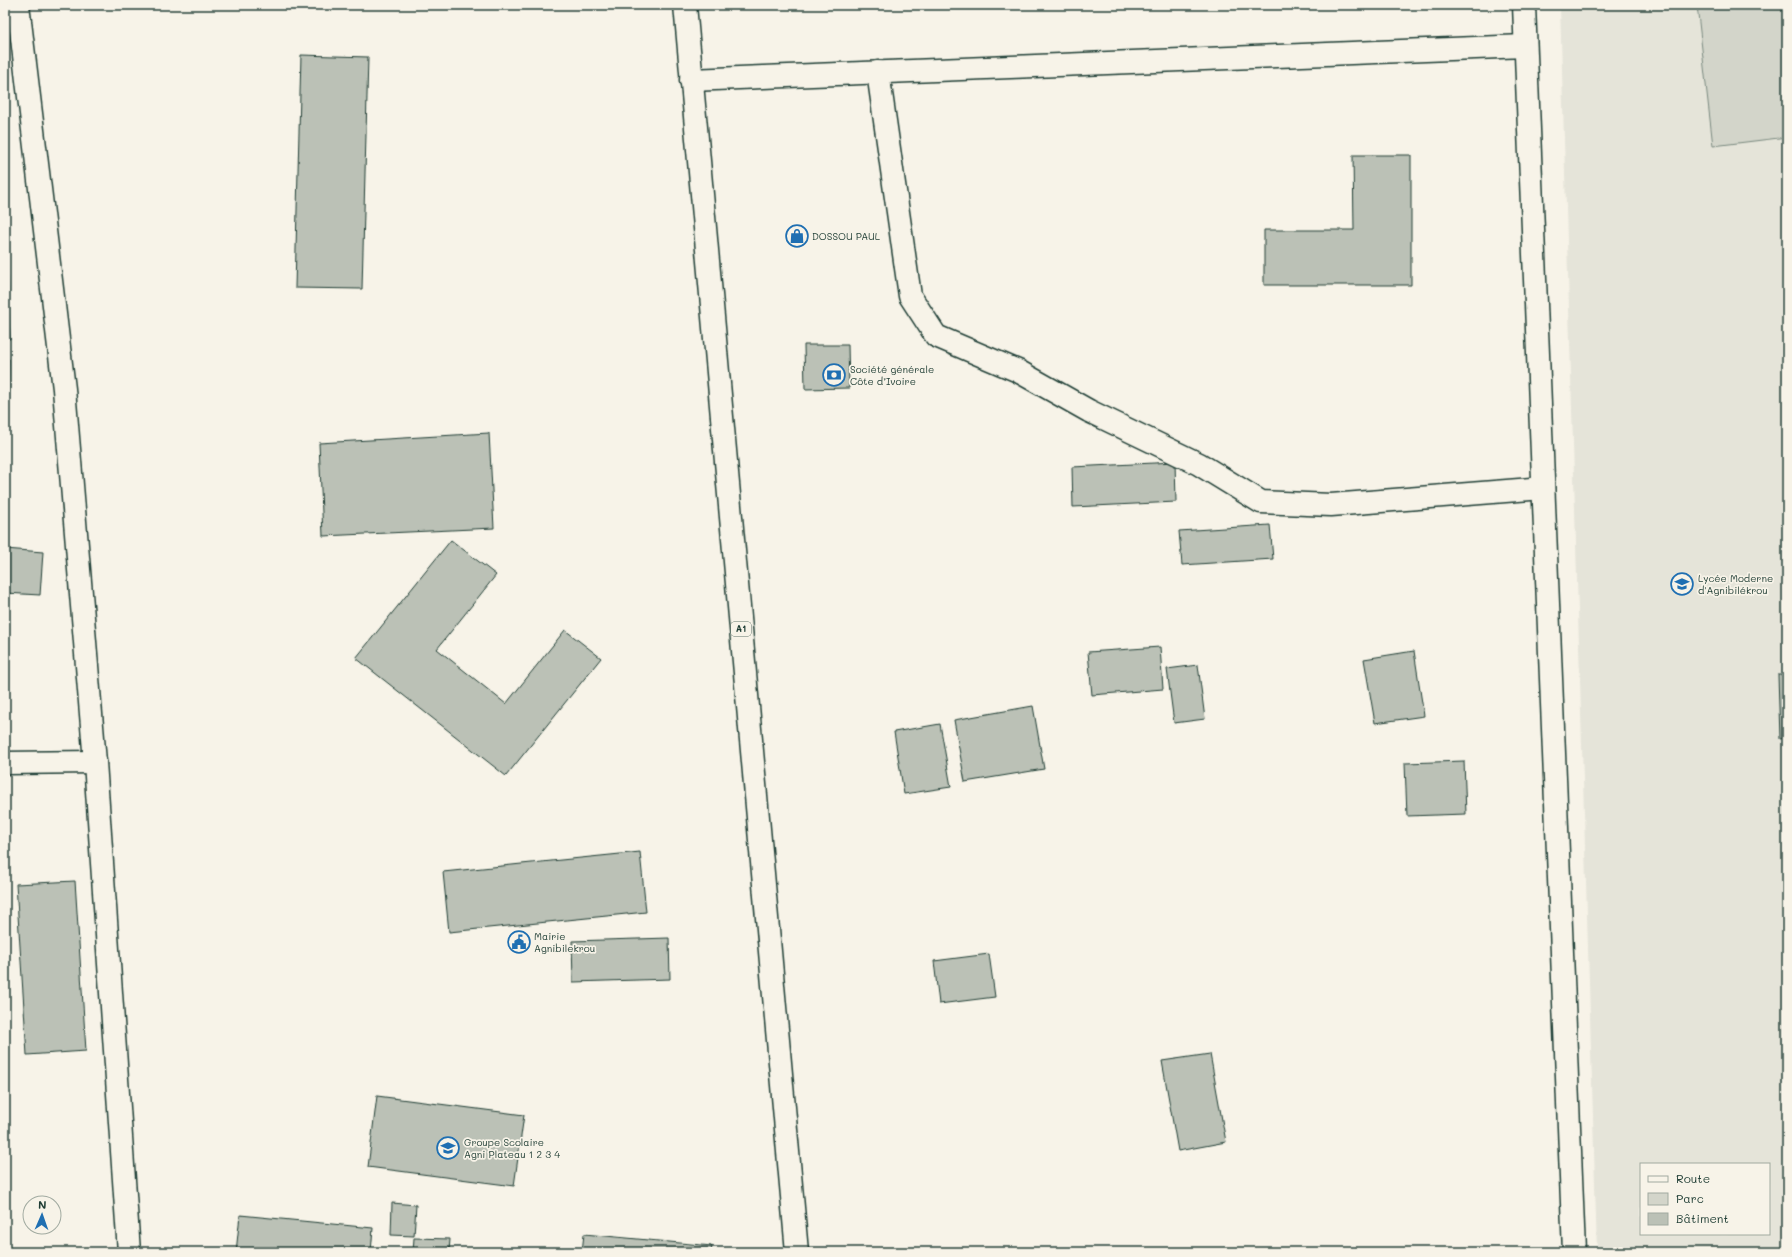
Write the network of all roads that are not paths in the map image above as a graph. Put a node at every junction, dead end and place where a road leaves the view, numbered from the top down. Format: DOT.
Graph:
graph roads {
  1 [pos="685,5"];
  2 [pos="1524,5"];
  3 [pos="14,8"];
  4 [pos="1525,46"];
  5 [pos="878,72"];
  6 [pos="691,80"];
  7 [pos="1543,488"];
  8 [pos="96,762"];
  9 [pos="5,763"];
  10 [pos="129,1252"];
  11 [pos="797,1252"];
  12 [pos="1574,1252"];
  1 -- 6 [label="street, A1"];
  2 -- 4 [label="street"];
  3 -- 8 [label="street"];
  4 -- 5 [label="street"];
  4 -- 7 [label="street"];
  5 -- 6 [label="street"];
  5 -- 7 [label="street"];
  6 -- 11 [label="street, A1"];
  7 -- 12 [label="street"];
  8 -- 9 [label="street"];
  8 -- 10 [label="street"];
}
